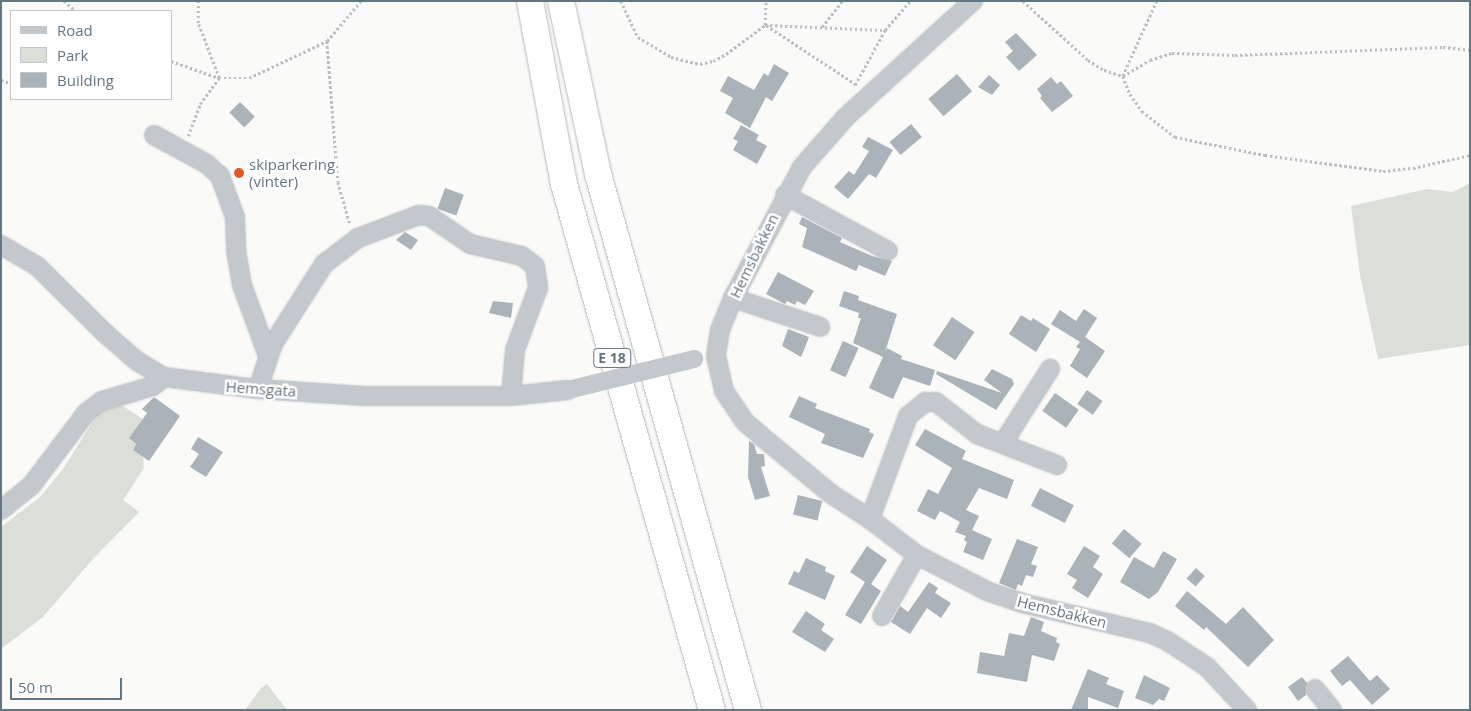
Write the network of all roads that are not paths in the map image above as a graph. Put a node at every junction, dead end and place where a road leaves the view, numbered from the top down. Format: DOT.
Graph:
graph roads {
  1 [pos="530,1"];
  2 [pos="561,1"];
  3 [pos="973,1"];
  4 [pos="154,134"];
  5 [pos="785,195"];
  6 [pos="1,246"];
  7 [pos="888,251"];
  8 [pos="733,298"];
  9 [pos="820,327"];
  10 [pos="268,356"];
  11 [pos="716,356"];
  12 [pos="1050,370"];
  13 [pos="164,377"];
  14 [pos="258,389"];
  15 [pos="511,396"];
  16 [pos="1003,443"];
  17 [pos="1057,465"];
  18 [pos="1,510"];
  19 [pos="870,519"];
  20 [pos="916,555"];
  21 [pos="882,616"];
  22 [pos="1315,689"];
  23 [pos="712,710"];
  24 [pos="748,710"];
  25 [pos="1247,710"];
  26 [pos="1332,710"];
  1 -- 23 [label="highway, E 18"];
  2 -- 24 [label="highway, E 18"];
  3 -- 5 [label="street, Hemsbakken"];
  4 -- 10 [label="street"];
  5 -- 7 [label="street"];
  5 -- 8 [label="street, Hemsbakken"];
  6 -- 13 [label="street, Hemsgata"];
  8 -- 9 [label="street"];
  8 -- 11 [label="street, Hemsbakken"];
  10 -- 14 [label="street"];
  10 -- 15 [label="street"];
  11 -- 15 [label="street, Hemsgata, bridge"];
  11 -- 19 [label="street, Hemsbakken"];
  12 -- 16 [label="street"];
  13 -- 14 [label="street, Hemsgata"];
  13 -- 18 [label="street"];
  14 -- 15 [label="street, Hemsgata"];
  16 -- 17 [label="street"];
  16 -- 19 [label="street"];
  19 -- 20 [label="street, Hemsbakken"];
  20 -- 21 [label="street"];
  20 -- 25 [label="street, Hemsbakken"];
  22 -- 26 [label="street"];
}
